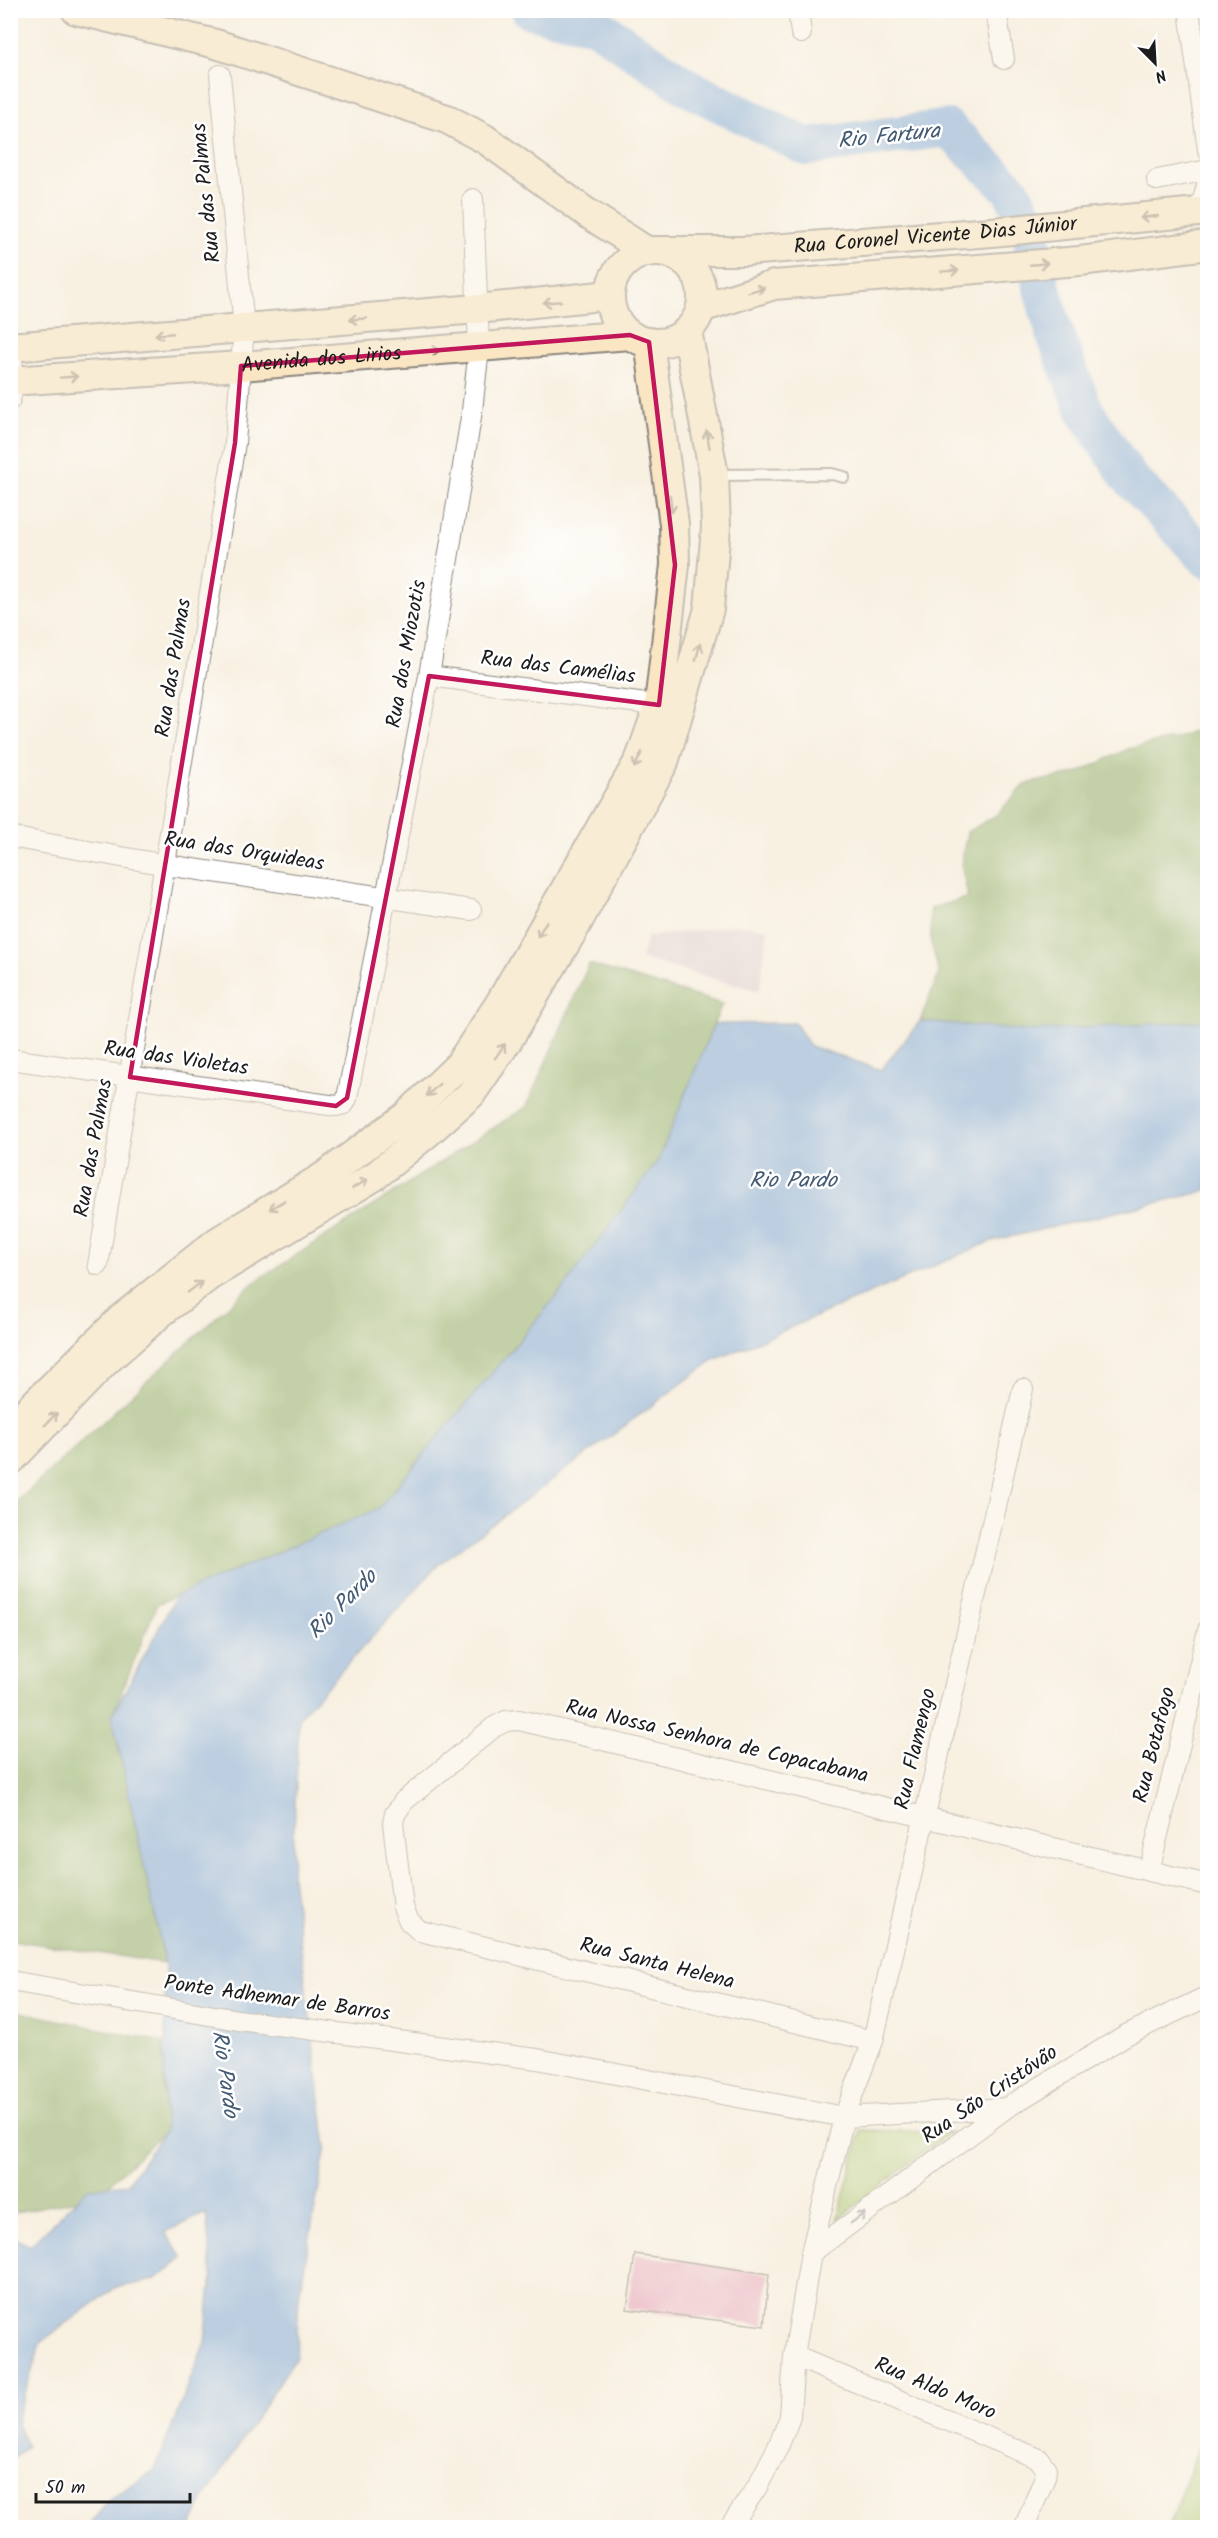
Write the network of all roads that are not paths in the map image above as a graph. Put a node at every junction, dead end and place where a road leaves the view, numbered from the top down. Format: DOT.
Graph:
graph roads {
  1 [pos="75,10"];
  2 [pos="798,10"];
  3 [pos="996,10"];
  4 [pos="1189,10"];
  5 [pos="801,33"];
  6 [pos="1004,59"];
  7 [pos="220,75"];
  8 [pos="1208,150"];
  9 [pos="1208,170"];
  10 [pos="1157,180"];
  11 [pos="1208,181"];
  12 [pos="473,199"];
  13 [pos="1204,212"];
  14 [pos="587,213"];
  15 [pos="1208,245"];
  16 [pos="655,252"];
  17 [pos="621,268"];
  18 [pos="610,295"];
  19 [pos="477,309"];
  20 [pos="694,319"];
  21 [pos="244,328"];
  22 [pos="640,338"];
  23 [pos="10,340"];
  24 [pos="11,347"];
  25 [pos="479,348"];
  26 [pos="241,366"];
  27 [pos="12,387"];
  28 [pos="714,475"];
  29 [pos="844,477"];
  30 [pos="429,676"];
  31 [pos="670,707"];
  32 [pos="10,837"];
  33 [pos="166,865"];
  34 [pos="385,898"];
  35 [pos="471,910"];
  36 [pos="10,1059"];
  37 [pos="130,1077"];
  38 [pos="336,1106"];
  39 [pos="98,1265"];
  40 [pos="1023,1389"];
  41 [pos="10,1428"];
  42 [pos="10,1461"];
  43 [pos="1208,1630"];
  44 [pos="926,1817"];
  45 [pos="1149,1871"];
  46 [pos="1208,1885"];
  47 [pos="430,1935"];
  48 [pos="10,1981"];
  49 [pos="1208,1996"];
  50 [pos="873,2041"];
  51 [pos="1006,2108"];
  52 [pos="844,2117"];
  53 [pos="811,2253"];
  54 [pos="794,2356"];
  55 [pos="729,2528"];
  56 [pos="1024,2528"];
  1 -- 14 [label="main road"];
  2 -- 5 [label="street"];
  3 -- 6 [label="street"];
  4 -- 8 [label="street"];
  7 -- 21 [label="street, Rua das Palmas"];
  9 -- 10 [label="street"];
  11 -- 13 [label="street"];
  12 -- 19 [label="street, Rua dos Miozotis"];
  13 -- 16 [label="main road, Rua Coronel Vicente Dias Júnior, one-way"];
  14 -- 16 [label="main road"];
  14 -- 17 [label="main road"];
  20 -- 15 [label="main road, Rua Coronel Vicente Dias Júnior, one-way"];
  16 -- 17 [label="main road"];
  16 -- 20 [label="main road"];
  17 -- 18 [label="main road"];
  18 -- 19 [label="main road, Avenida dos Lirios, one-way"];
  18 -- 22 [label="main road"];
  19 -- 21 [label="main road, Avenida dos Lirios, one-way"];
  19 -- 25 [label="street, Rua dos Miozotis"];
  20 -- 22 [label="main road"];
  28 -- 20 [label="main road, one-way"];
  21 -- 24 [label="main road, Avenida dos Lirios, one-way"];
  21 -- 26 [label="street, Rua das Palmas"];
  22 -- 25 [label="main road, Avenida dos Lirios"];
  22 -- 31 [label="main road, one-way"];
  23 -- 24 [label="street"];
  24 -- 27 [label="street"];
  26 -- 25 [label="main road, Avenida dos Lirios, one-way"];
  25 -- 30 [label="street, Rua dos Miozotis"];
  27 -- 26 [label="main road, Avenida dos Lirios, one-way"];
  26 -- 33 [label="street, Rua das Palmas"];
  28 -- 29 [label="lane"];
  31 -- 28 [label="main road, one-way"];
  30 -- 31 [label="street, Rua das Camélias"];
  30 -- 34 [label="street, Rua dos Miozotis"];
  31 -- 41 [label="main road, one-way"];
  42 -- 31 [label="main road, one-way"];
  32 -- 33 [label="street, Rua das Orquideas"];
  33 -- 34 [label="street, Rua das Orquideas"];
  33 -- 37 [label="street, Rua das Palmas"];
  34 -- 35 [label="street, Rua das Orquideas"];
  34 -- 38 [label="street, Rua dos Miozotis"];
  36 -- 37 [label="street, Rua das Violetas"];
  37 -- 38 [label="street, Rua das Violetas"];
  37 -- 39 [label="street, Rua das Palmas"];
  40 -- 44 [label="street, Rua Flamengo"];
  43 -- 45 [label="street, Rua Botafogo"];
  44 -- 45 [label="street, Rua Nossa Senhora de Copacabana"];
  44 -- 47 [label="street, Rua Nossa Senhora de Copacabana"];
  44 -- 50 [label="street, Rua Flamengo"];
  45 -- 46 [label="street, Rua Nossa Senhora de Copacabana"];
  47 -- 50 [label="street, Rua Santa Helena"];
  48 -- 52 [label="street, Ponte Adhemar de Barros"];
  49 -- 51 [label="street, Rua São Cristóvão"];
  50 -- 52 [label="street, Rua Flamengo"];
  51 -- 52 [label="street, Ponte Adhemar de Barros"];
  53 -- 51 [label="street, Rua São Cristóvão, one-way"];
  52 -- 53 [label="street, Rua Flamengo"];
  53 -- 54 [label="street, Rua Flamengo"];
  54 -- 55 [label="street, Rua Flamengo"];
  54 -- 56 [label="street, Rua Aldo Moro"];
}
